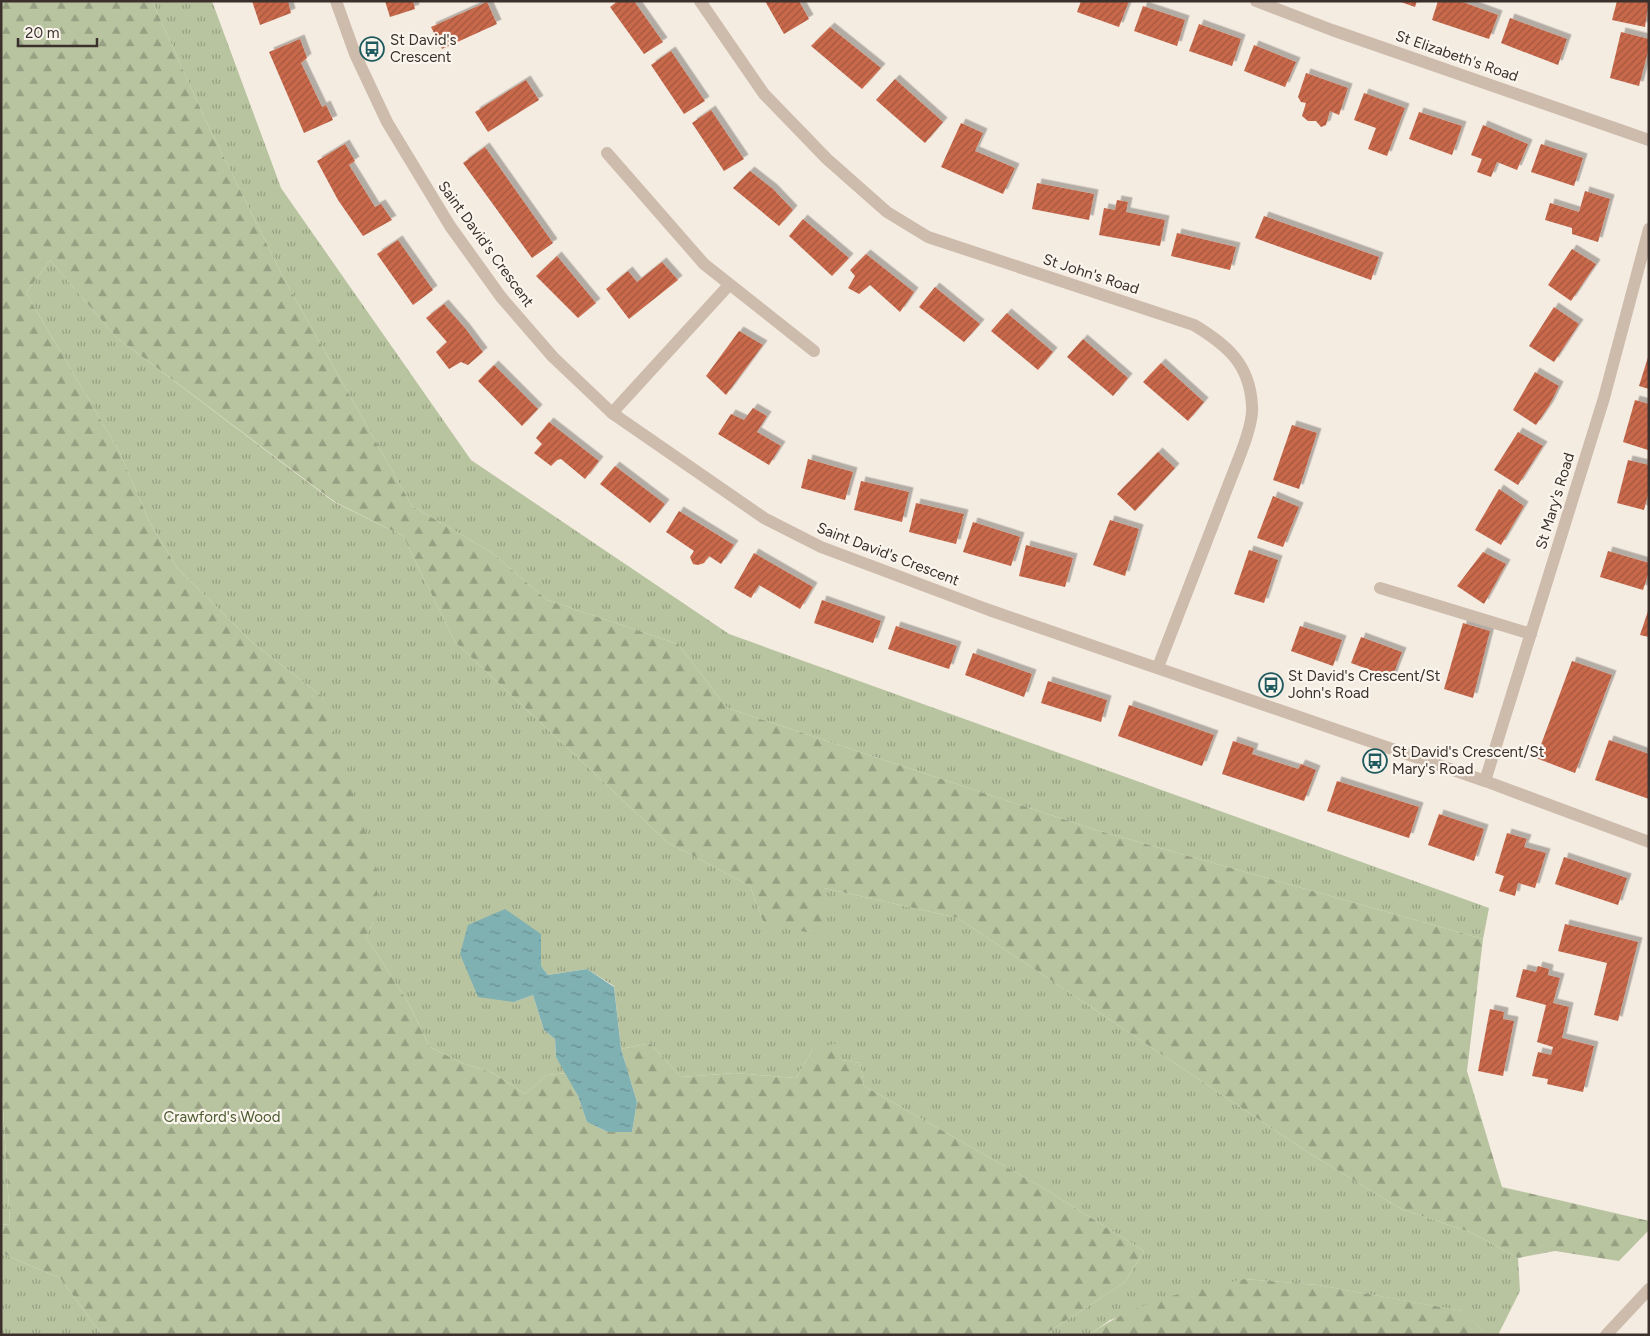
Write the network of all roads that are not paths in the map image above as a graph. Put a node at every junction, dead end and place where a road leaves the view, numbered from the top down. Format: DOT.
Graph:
graph roads {
  1 [pos="336,1"];
  2 [pos="700,1"];
  3 [pos="1256,1"];
  4 [pos="1649,140"];
  5 [pos="607,153"];
  6 [pos="1649,229"];
  7 [pos="729,285"];
  8 [pos="814,351"];
  9 [pos="612,413"];
  10 [pos="1380,588"];
  11 [pos="1531,634"];
  12 [pos="1158,667"];
  13 [pos="1486,781"];
  14 [pos="1649,842"];
  15 [pos="1649,1289"];
  16 [pos="1606,1335"];
  1 -- 9 [label="street, Saint David's Crescent"];
  2 -- 12 [label="street, St John's Road"];
  3 -- 4 [label="street, St Elizabeth's Road"];
  5 -- 7 [label="street"];
  6 -- 11 [label="street, St Mary's Road"];
  7 -- 8 [label="street"];
  7 -- 9 [label="street"];
  9 -- 12 [label="street, Saint David's Crescent"];
  10 -- 11 [label="street"];
  11 -- 13 [label="street, St Mary's Road"];
  12 -- 13 [label="street, Saint David's Crescent"];
  13 -- 14 [label="street, Saint David's Crescent"];
  15 -- 16 [label="street"];
}
